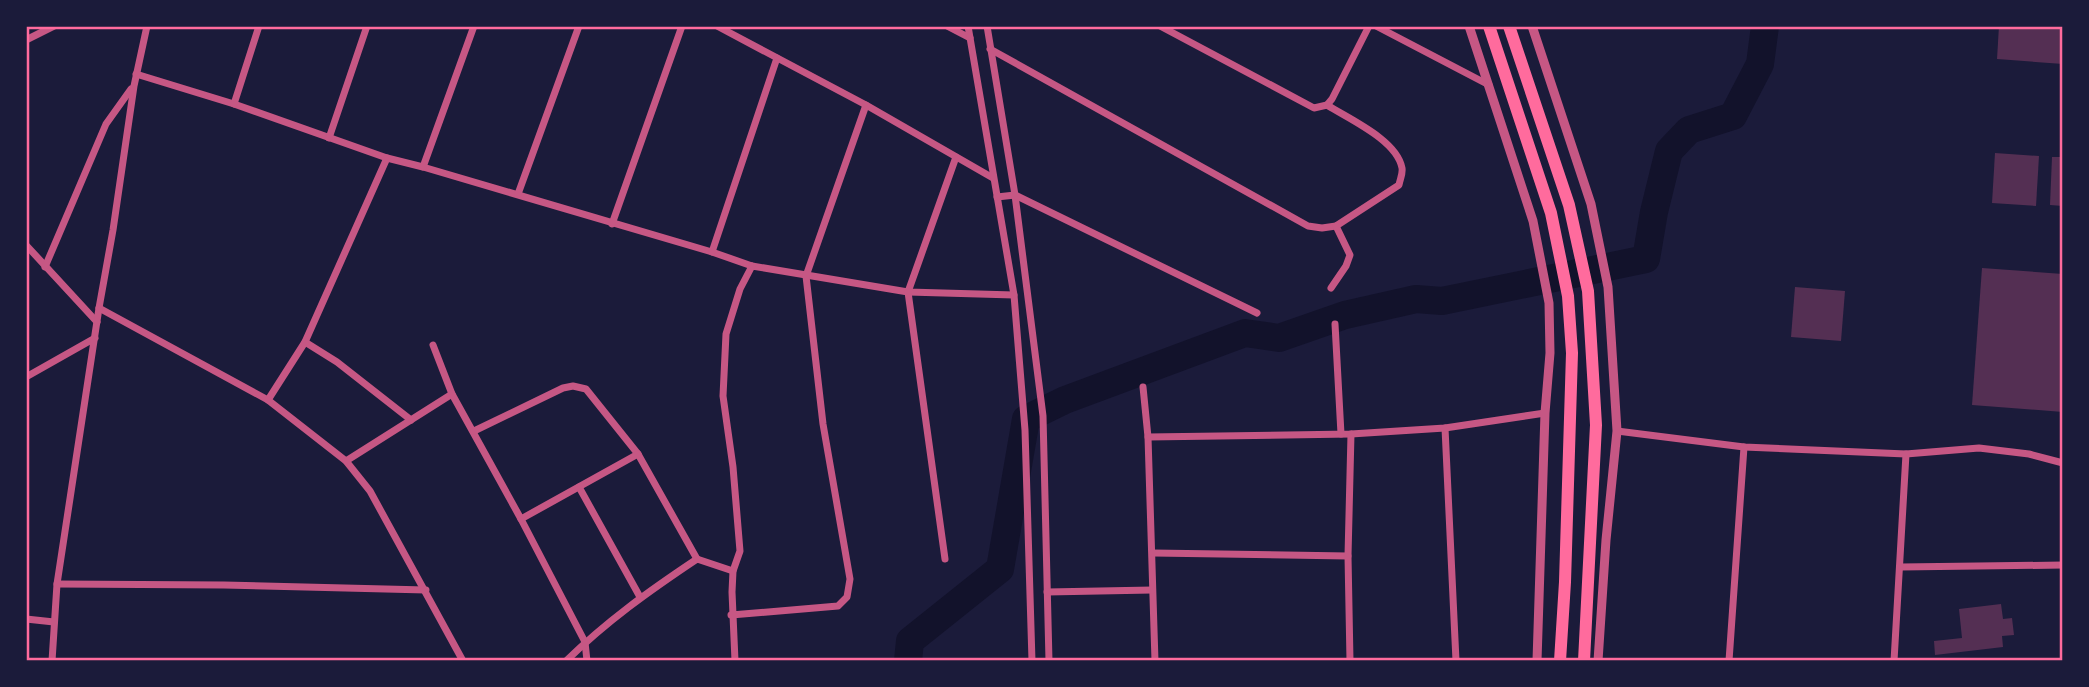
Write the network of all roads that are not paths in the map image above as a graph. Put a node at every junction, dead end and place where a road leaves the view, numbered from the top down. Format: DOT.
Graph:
graph roads {
  1 [pos="54,26"];
  2 [pos="147,26"];
  3 [pos="259,26"];
  4 [pos="367,26"];
  5 [pos="474,26"];
  6 [pos="579,26"];
  7 [pos="682,26"];
  8 [pos="717,26"];
  9 [pos="947,26"];
  10 [pos="968,26"];
  11 [pos="987,26"];
  12 [pos="1160,26"];
  13 [pos="1369,26"];
  14 [pos="1376,26"];
  15 [pos="1469,26"];
  16 [pos="1489,26"];
  17 [pos="1509,26"];
  18 [pos="1532,26"];
  19 [pos="970,38"];
  20 [pos="26,40"];
  21 [pos="990,48"];
  22 [pos="777,58"];
  23 [pos="136,74"];
  24 [pos="1489,85"];
  25 [pos="134,86"];
  26 [pos="234,104"];
  27 [pos="866,105"];
  28 [pos="1327,105"];
  29 [pos="329,138"];
  30 [pos="956,157"];
  31 [pos="387,158"];
  32 [pos="423,167"];
  33 [pos="993,177"];
  34 [pos="518,194"];
  35 [pos="1015,194"];
  36 [pos="997,197"];
  37 [pos="612,223"];
  38 [pos="1336,226"];
  39 [pos="26,245"];
  40 [pos="712,251"];
  41 [pos="752,266"];
  42 [pos="45,267"];
  43 [pos="806,276"];
  44 [pos="1331,288"];
  45 [pos="908,292"];
  46 [pos="1014,295"];
  47 [pos="99,308"];
  48 [pos="1257,313"];
  49 [pos="97,322"];
  50 [pos="1335,324"];
  51 [pos="95,338"];
  52 [pos="305,342"];
  53 [pos="433,345"];
  54 [pos="26,377"];
  55 [pos="1143,387"];
  56 [pos="452,394"];
  57 [pos="268,400"];
  58 [pos="1545,413"];
  59 [pos="411,420"];
  60 [pos="1445,428"];
  61 [pos="474,432"];
  62 [pos="1617,432"];
  63 [pos="1341,434"];
  64 [pos="1351,434"];
  65 [pos="1148,436"];
  66 [pos="1744,447"];
  67 [pos="638,454"];
  68 [pos="1906,454"];
  69 [pos="346,461"];
  70 [pos="2063,463"];
  71 [pos="579,487"];
  72 [pos="521,519"];
  73 [pos="1153,553"];
  74 [pos="1348,556"];
  75 [pos="697,559"];
  76 [pos="946,559"];
  77 [pos="2063,565"];
  78 [pos="1901,567"];
  79 [pos="733,571"];
  80 [pos="57,584"];
  81 [pos="426,590"];
  82 [pos="1152,590"];
  83 [pos="1047,592"];
  84 [pos="640,597"];
  85 [pos="731,615"];
  86 [pos="26,619"];
  87 [pos="54,622"];
  88 [pos="585,642"];
  89 [pos="52,661"];
  90 [pos="463,661"];
  91 [pos="566,661"];
  92 [pos="587,661"];
  93 [pos="735,661"];
  94 [pos="1032,661"];
  95 [pos="1049,661"];
  96 [pos="1155,661"];
  97 [pos="1350,661"];
  98 [pos="1456,661"];
  99 [pos="1537,661"];
  100 [pos="1560,661"];
  101 [pos="1584,661"];
  102 [pos="1598,661"];
  103 [pos="1729,661"];
  104 [pos="1894,661"];
  1 -- 20 [label="street"];
  2 -- 23 [label="street"];
  3 -- 26 [label="street"];
  4 -- 29 [label="street"];
  5 -- 32 [label="street"];
  6 -- 34 [label="street"];
  7 -- 37 [label="street"];
  8 -- 22 [label="street"];
  9 -- 19 [label="street"];
  10 -- 19 [label="street"];
  11 -- 21 [label="street"];
  12 -- 28 [label="street"];
  13 -- 28 [label="street"];
  14 -- 24 [label="street"];
  15 -- 24 [label="street"];
  16 -- 100 [label="highway"];
  17 -- 101 [label="highway"];
  18 -- 62 [label="street"];
  19 -- 33 [label="street"];
  21 -- 35 [label="street"];
  21 -- 38 [label="street"];
  22 -- 27 [label="street"];
  22 -- 40 [label="street"];
  23 -- 25 [label="street"];
  23 -- 26 [label="street"];
  24 -- 58 [label="street"];
  25 -- 42 [label="street"];
  25 -- 47 [label="street"];
  26 -- 29 [label="street"];
  27 -- 30 [label="street"];
  27 -- 43 [label="street"];
  28 -- 38 [label="street"];
  29 -- 31 [label="street"];
  30 -- 33 [label="street"];
  30 -- 45 [label="street"];
  31 -- 32 [label="street"];
  31 -- 52 [label="street"];
  32 -- 34 [label="street"];
  33 -- 36 [label="street"];
  34 -- 37 [label="street"];
  35 -- 36 [label="street"];
  35 -- 48 [label="street"];
  35 -- 83 [label="street"];
  36 -- 46 [label="street"];
  37 -- 40 [label="street"];
  38 -- 44 [label="street"];
  39 -- 42 [label="street"];
  40 -- 41 [label="street"];
  41 -- 43 [label="street"];
  41 -- 79 [label="street"];
  42 -- 49 [label="street"];
  43 -- 45 [label="street"];
  43 -- 85 [label="street"];
  45 -- 46 [label="street"];
  45 -- 76 [label="street"];
  46 -- 94 [label="street"];
  47 -- 49 [label="street"];
  47 -- 57 [label="street"];
  49 -- 51 [label="street"];
  50 -- 63 [label="street"];
  51 -- 54 [label="street"];
  51 -- 80 [label="street"];
  52 -- 57 [label="street"];
  52 -- 59 [label="street"];
  53 -- 56 [label="street"];
  55 -- 65 [label="street"];
  56 -- 59 [label="street"];
  56 -- 61 [label="street"];
  57 -- 69 [label="street"];
  58 -- 60 [label="street"];
  58 -- 99 [label="street"];
  59 -- 69 [label="street"];
  60 -- 64 [label="street"];
  60 -- 98 [label="street"];
  61 -- 67 [label="street"];
  61 -- 72 [label="street"];
  62 -- 66 [label="street"];
  62 -- 102 [label="street"];
  63 -- 64 [label="street"];
  63 -- 65 [label="street"];
  64 -- 74 [label="street"];
  65 -- 73 [label="street"];
  66 -- 68 [label="street"];
  66 -- 103 [label="street"];
  67 -- 71 [label="street"];
  67 -- 75 [label="street"];
  68 -- 70 [label="street"];
  68 -- 78 [label="street"];
  69 -- 81 [label="street"];
  71 -- 72 [label="street"];
  71 -- 84 [label="street"];
  72 -- 88 [label="street"];
  73 -- 74 [label="street"];
  73 -- 82 [label="street"];
  74 -- 97 [label="street"];
  75 -- 79 [label="street"];
  75 -- 84 [label="street"];
  77 -- 78 [label="street"];
  78 -- 104 [label="street"];
  79 -- 85 [label="street"];
  80 -- 81 [label="street"];
  80 -- 87 [label="street"];
  81 -- 90 [label="street"];
  82 -- 83 [label="street"];
  82 -- 96 [label="street"];
  83 -- 95 [label="street"];
  84 -- 88 [label="street"];
  85 -- 93 [label="street"];
  86 -- 87 [label="street"];
  87 -- 89 [label="street"];
  88 -- 91 [label="street"];
  88 -- 92 [label="street"];
}
